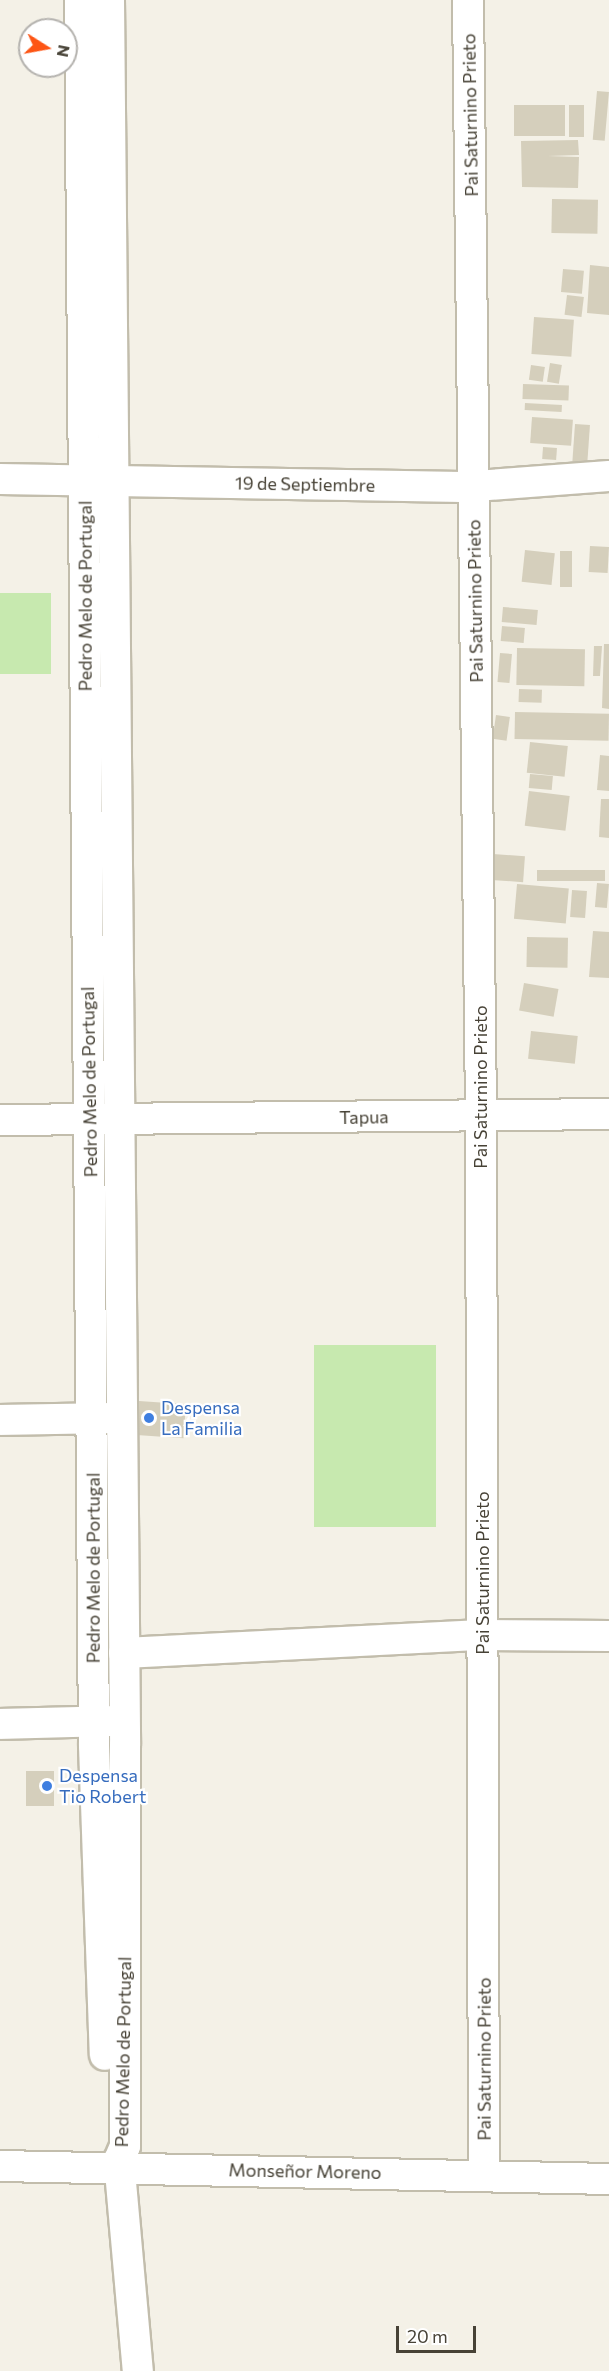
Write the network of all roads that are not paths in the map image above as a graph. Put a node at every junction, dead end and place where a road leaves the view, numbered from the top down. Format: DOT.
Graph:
graph roads {
  1 [pos="81,0"];
  2 [pos="109,0"];
  3 [pos="468,0"];
  4 [pos="609,476"];
  5 [pos="0,479"];
  6 [pos="99,480"];
  7 [pos="474,486"];
  8 [pos="100,756"];
  9 [pos="609,1114"];
  10 [pos="481,1115"];
  11 [pos="0,1120"];
  12 [pos="89,1120"];
  13 [pos="119,1120"];
  14 [pos="92,1418"];
  15 [pos="122,1418"];
  16 [pos="0,1420"];
  17 [pos="482,1635"];
  18 [pos="609,1636"];
  19 [pos="124,1653"];
  20 [pos="125,1721"];
  21 [pos="94,1722"];
  22 [pos="0,1724"];
  23 [pos="120,2164"];
  24 [pos="0,2166"];
  25 [pos="484,2174"];
  26 [pos="609,2179"];
  27 [pos="138,2371"];
  1 -- 6 [label="street, Pedro Melo de Portugal"];
  2 -- 6 [label="street, Pedro Melo de Portugal"];
  3 -- 7 [label="street, Pai Saturnino Prieto"];
  4 -- 7 [label="street, 19 de Septiembre"];
  5 -- 6 [label="street, 19 de Septiembre"];
  6 -- 7 [label="street, 19 de Septiembre"];
  6 -- 8 [label="street, Pedro Melo de Portugal"];
  7 -- 10 [label="street, Pai Saturnino Prieto"];
  8 -- 12 [label="street, Pedro Melo de Portugal"];
  8 -- 13 [label="street, Pedro Melo de Portugal"];
  9 -- 10 [label="street, Tapua"];
  10 -- 13 [label="street, Tapua"];
  10 -- 17 [label="street, Pai Saturnino Prieto"];
  11 -- 12 [label="street, Tapua"];
  12 -- 13 [label="street, Tapua"];
  12 -- 14 [label="street, Pedro Melo de Portugal"];
  13 -- 15 [label="street, Pedro Melo de Portugal"];
  14 -- 15 [label="street"];
  14 -- 16 [label="street"];
  14 -- 21 [label="street, Pedro Melo de Portugal"];
  15 -- 19 [label="street, Pedro Melo de Portugal"];
  17 -- 18 [label="street"];
  17 -- 19 [label="street"];
  17 -- 25 [label="street, Pai Saturnino Prieto"];
  19 -- 20 [label="street, Pedro Melo de Portugal"];
  20 -- 21 [label="street"];
  20 -- 23 [label="street, Pedro Melo de Portugal"];
  21 -- 22 [label="street"];
  21 -- 23 [label="street, Pedro Melo de Portugal"];
  23 -- 24 [label="street, Monseñor Moreno"];
  23 -- 25 [label="street, Monseñor Moreno"];
  23 -- 27 [label="street, Pedro Melo de Portugal"];
  25 -- 26 [label="street, Monseñor Moreno"];
}
